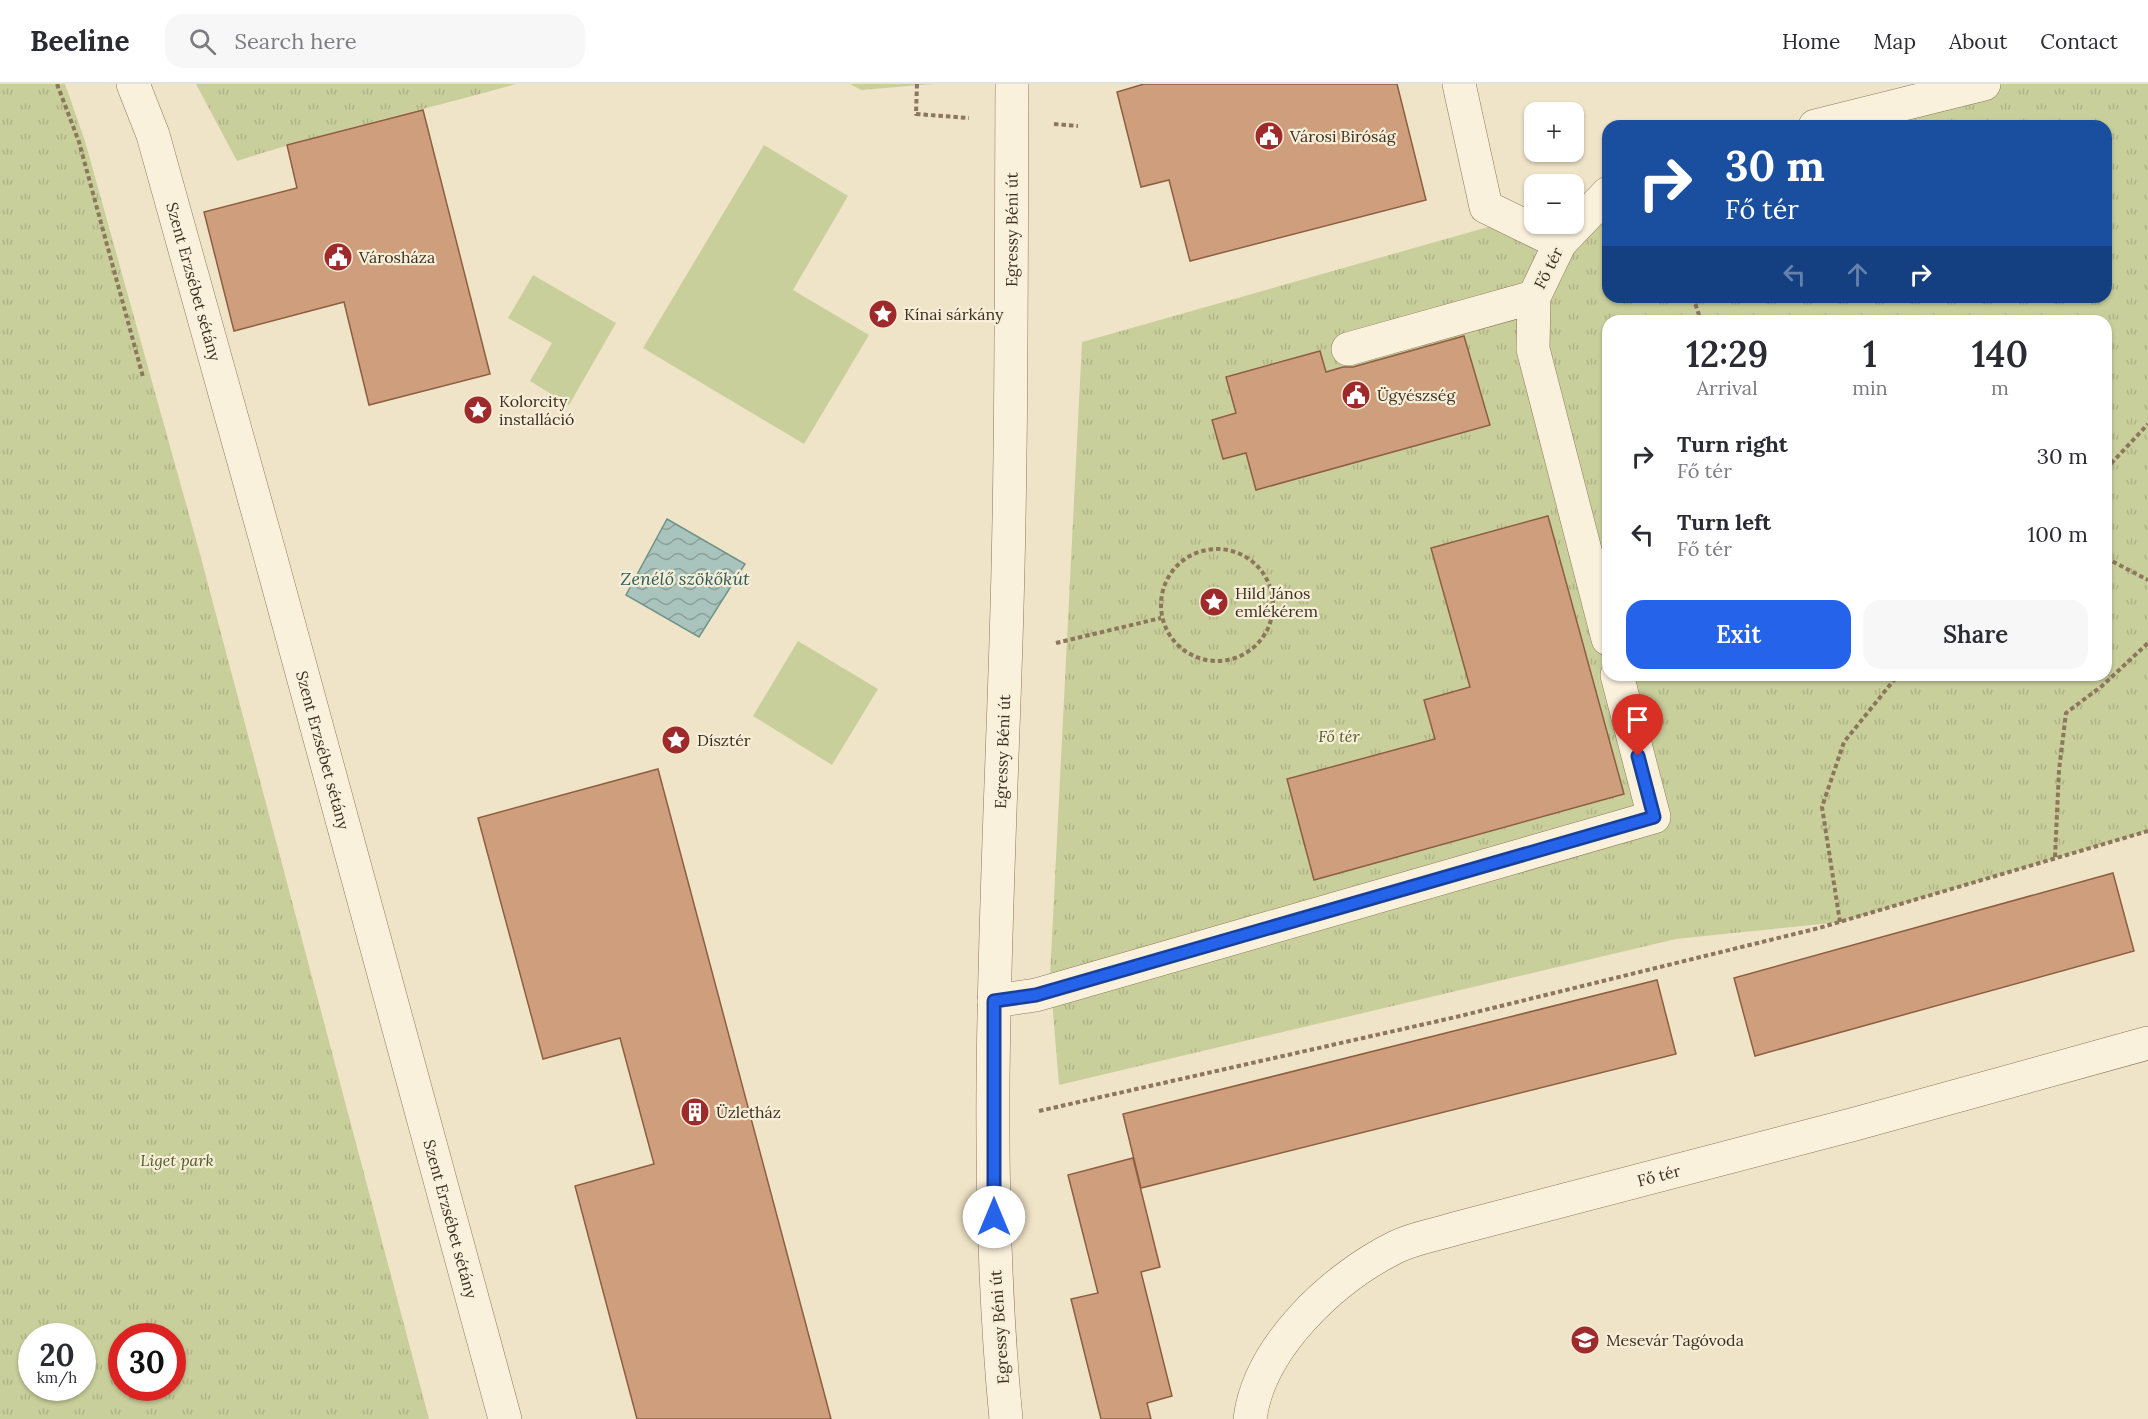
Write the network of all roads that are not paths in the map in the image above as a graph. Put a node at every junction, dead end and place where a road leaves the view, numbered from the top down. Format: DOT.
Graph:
graph roads {
  1 [pos="134,84"];
  2 [pos="1012,84"];
  3 [pos="1460,84"];
  4 [pos="1983,84"];
  5 [pos="1839,120"];
  6 [pos="1602,199"];
  7 [pos="1560,243"];
  8 [pos="1533,297"];
  9 [pos="1348,349"];
  10 [pos="1602,616"];
  11 [pos="1619,681"];
  12 [pos="994,1001"];
  13 [pos="2148,1043"];
  14 [pos="505,1419"];
  15 [pos="1006,1419"];
  16 [pos="1250,1419"];
  1 -- 14 [label="street, Szent Erzsébet sétány"];
  2 -- 12 [label="street, Egressy Béni út"];
  3 -- 7 [label="street"];
  4 -- 5 [label="street"];
  6 -- 7 [label="street, Fő tér"];
  7 -- 8 [label="street, Fő tér"];
  8 -- 9 [label="street"];
  8 -- 10 [label="street, Fő tér"];
  11 -- 12 [label="street"];
  12 -- 15 [label="street, Egressy Béni út"];
  13 -- 16 [label="street, Fő tér"];
}
